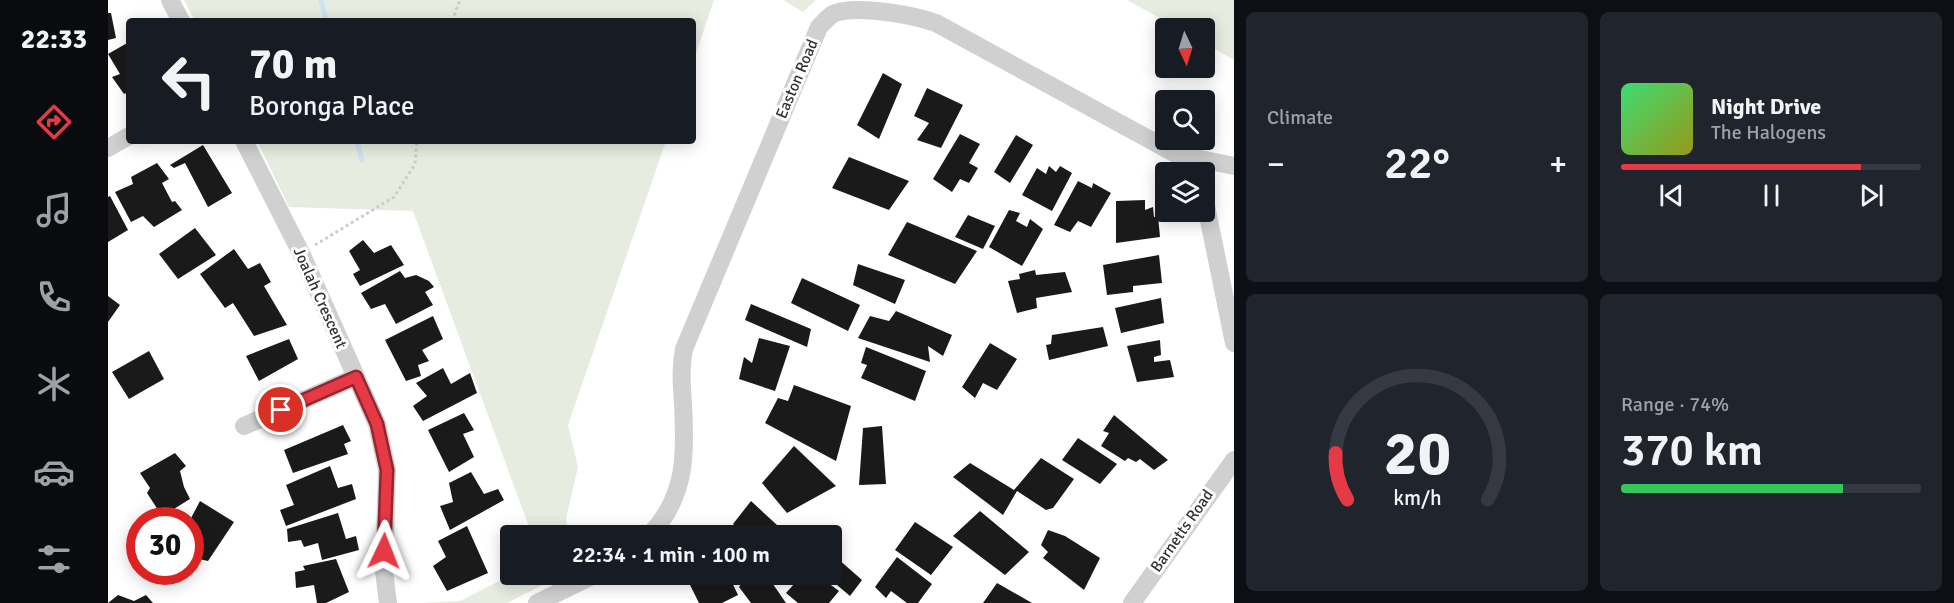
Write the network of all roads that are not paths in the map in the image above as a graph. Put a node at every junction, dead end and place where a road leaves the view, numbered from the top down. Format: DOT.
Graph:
graph roads {
  1 [pos="170,0"];
  2 [pos="179,18"];
  3 [pos="126,138"];
  4 [pos="246,144"];
  5 [pos="108,148"];
  6 [pos="1191,162"];
  7 [pos="1215,166"];
  8 [pos="1234,166"];
  9 [pos="1209,222"];
  10 [pos="1234,343"];
  11 [pos="356,377"];
  12 [pos="244,426"];
  13 [pos="1234,460"];
  14 [pos="659,525"];
  15 [pos="574,585"];
  16 [pos="388,603"];
  17 [pos="537,603"];
  18 [pos="1132,603"];
  1 -- 2 [label="street"];
  3 -- 5 [label="street"];
  4 -- 11 [label="street, Joalah Crescent"];
  6 -- 14 [label="street, Easton Road"];
  7 -- 8 [label="street, Easton Road"];
  9 -- 10 [label="street"];
  11 -- 12 [label="street"];
  11 -- 16 [label="street, Joalah Crescent"];
  13 -- 18 [label="street, Barnetts Road"];
  15 -- 17 [label="street"];
}
